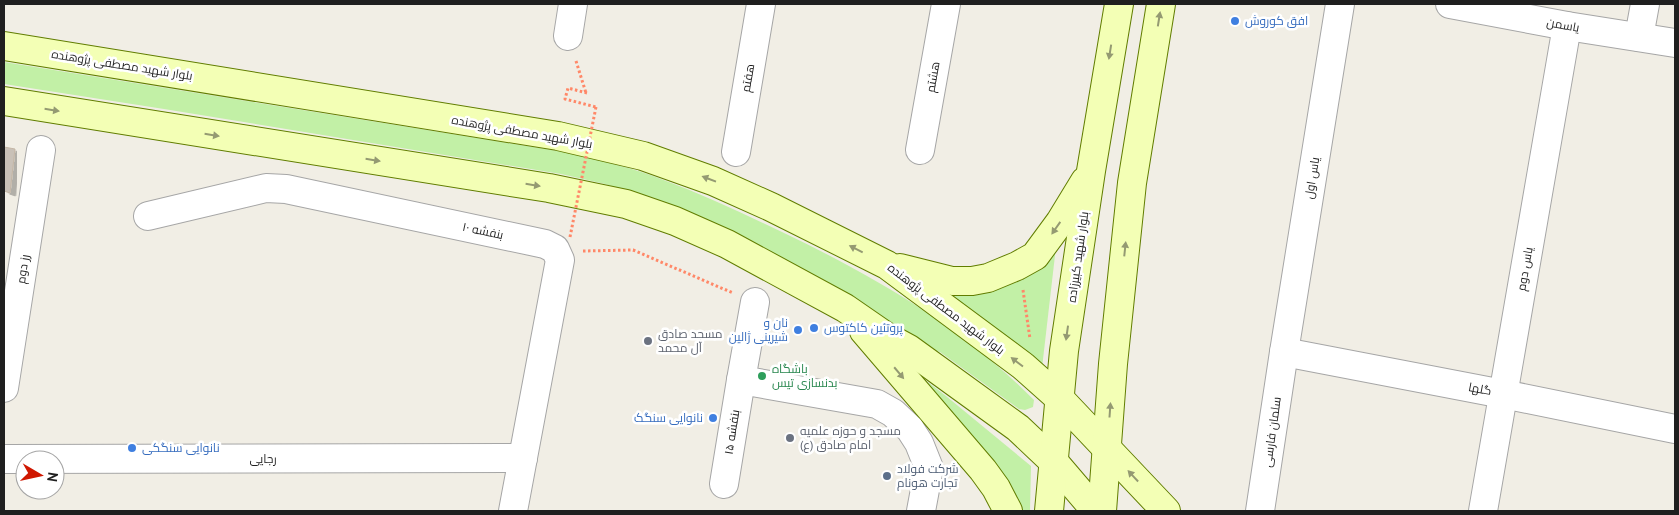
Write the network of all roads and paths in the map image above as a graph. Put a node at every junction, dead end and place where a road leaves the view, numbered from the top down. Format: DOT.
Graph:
graph roads {
  1 [pos="573,4"];
  2 [pos="761,4"];
  3 [pos="946,4"];
  4 [pos="1118,4"];
  5 [pos="1161,4"];
  6 [pos="1340,4"];
  7 [pos="1645,4"];
  8 [pos="1468,5"];
  9 [pos="1567,26"];
  10 [pos="568,36"];
  11 [pos="1639,36"];
  12 [pos="1675,43"];
  13 [pos="4,46"];
  14 [pos="4,102"];
  15 [pos="41,150"];
  16 [pos="920,150"];
  17 [pos="736,152"];
  18 [pos="1090,171"];
  19 [pos="148,216"];
  20 [pos="570,237"];
  21 [pos="591,252"];
  22 [pos="887,265"];
  23 [pos="13,272"];
  24 [pos="1022,286"];
  25 [pos="754,302"];
  26 [pos="846,308"];
  27 [pos="1031,341"];
  28 [pos="1284,352"];
  29 [pos="741,380"];
  30 [pos="4,388"];
  31 [pos="1503,394"];
  32 [pos="1059,398"];
  33 [pos="1675,430"];
  34 [pos="1107,448"];
  35 [pos="523,458"];
  36 [pos="4,459"];
  37 [pos="1055,463"];
  38 [pos="724,484"];
  39 [pos="514,511"];
  40 [pos="921,511"];
  41 [pos="1008,511"];
  42 [pos="1050,511"];
  43 [pos="1096,511"];
  44 [pos="1102,511"];
  45 [pos="1166,511"];
  46 [pos="1260,511"];
  47 [pos="1483,511"];
  1 -- 10 [label="street"];
  2 -- 17 [label="street, هفتم"];
  3 -- 16 [label="street, هشتم"];
  4 -- 18 [label="main road, بلوار شهید کبیرزاده, one-way"];
  34 -- 5 [label="main road, one-way"];
  6 -- 28 [label="street, یاس اول"];
  7 -- 11 [label="street"];
  8 -- 9 [label="street, یاسمن"];
  9 -- 11 [label="street, یاسمن"];
  9 -- 31 [label="street, یاس دوم"];
  10 -- 20 [label="path, bridge"];
  11 -- 12 [label="street, یاسمن"];
  22 -- 13 [label="main road, بلوار شهید مصطفی پژوهنده, one-way"];
  14 -- 26 [label="main road, one-way"];
  15 -- 23 [label="street, رز دوم"];
  18 -- 22 [label="main road, one-way"];
  18 -- 32 [label="main road, بلوار شهید کبیرزاده, one-way"];
  19 -- 35 [label="street, بنفشه ۱۰"];
  21 -- 25 [label="path"];
  32 -- 22 [label="main road, بلوار شهید مصطفی پژوهنده, one-way"];
  23 -- 30 [label="street, رز دوم"];
  24 -- 27 [label="path"];
  25 -- 29 [label="street, بنفشه ۱۵"];
  26 -- 37 [label="main road"];
  26 -- 41 [label="main road, one-way"];
  28 -- 31 [label="street, گلها"];
  28 -- 46 [label="street, سلمان فارسی"];
  29 -- 38 [label="street, بنفشه ۱۵"];
  29 -- 40 [label="street"];
  31 -- 33 [label="street, گلها"];
  31 -- 47 [label="street, یاس دوم"];
  32 -- 34 [label="main road, بلوار شهید مصطفی پژوهنده"];
  32 -- 37 [label="main road, بلوار شهید کبیرزاده"];
  34 -- 44 [label="main road"];
  45 -- 34 [label="main road, بلوار شهید مصطفی پژوهنده, one-way"];
  35 -- 36 [label="street, رجایی"];
  35 -- 39 [label="street, بنفشه ۱۰"];
  37 -- 42 [label="main road, بلوار شهید کبیرزاده"];
  37 -- 43 [label="main road"];
}
